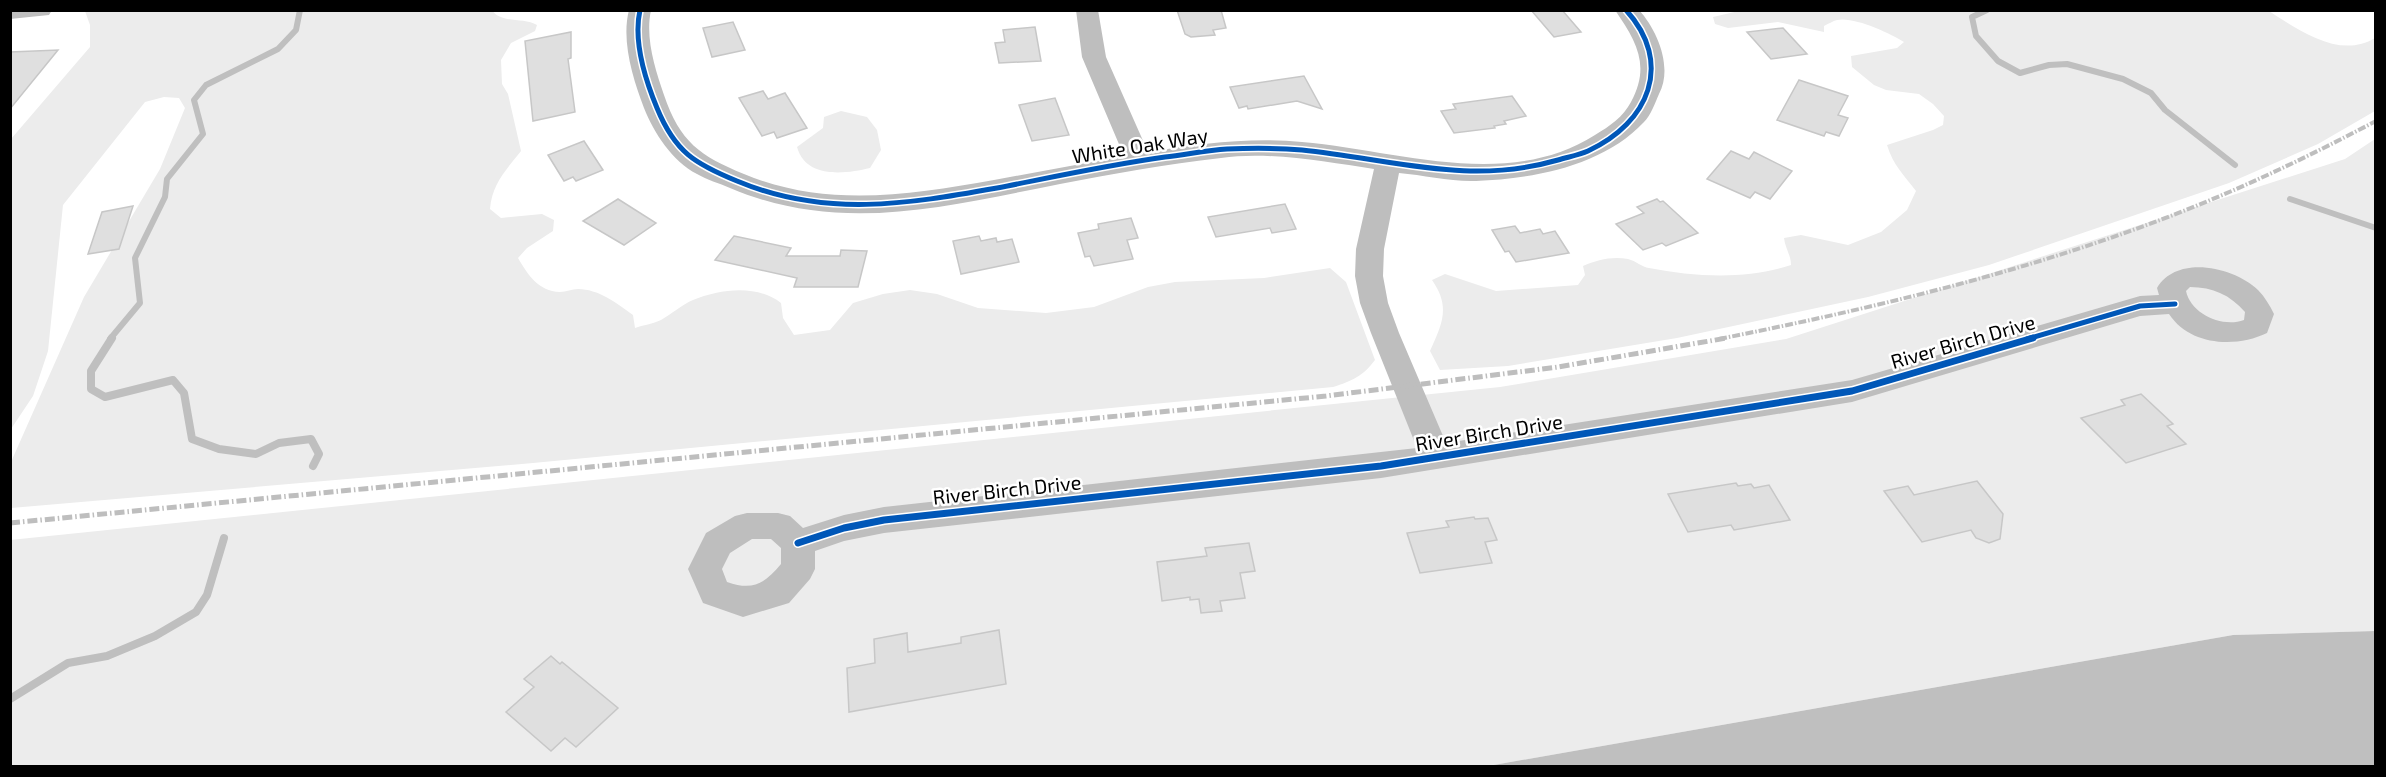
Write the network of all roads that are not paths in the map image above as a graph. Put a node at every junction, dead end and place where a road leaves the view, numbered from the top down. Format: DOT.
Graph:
graph roads {
  1 [pos="41,10"];
  2 [pos="640,10"];
  3 [pos="1087,10"];
  4 [pos="1626,10"];
  5 [pos="10,12"];
  6 [pos="1139,161"];
  7 [pos="1388,163"];
  8 [pos="2175,304"];
  9 [pos="1437,458"];
  10 [pos="798,543"];
  1 -- 5 [label="street"];
  2 -- 6 [label="street, White Oak Way"];
  3 -- 6 [label="street"];
  4 -- 7 [label="street, White Oak Way"];
  6 -- 7 [label="street, White Oak Way"];
  7 -- 9 [label="street"];
  8 -- 9 [label="street, River Birch Drive"];
  9 -- 10 [label="street, River Birch Drive"];
}
